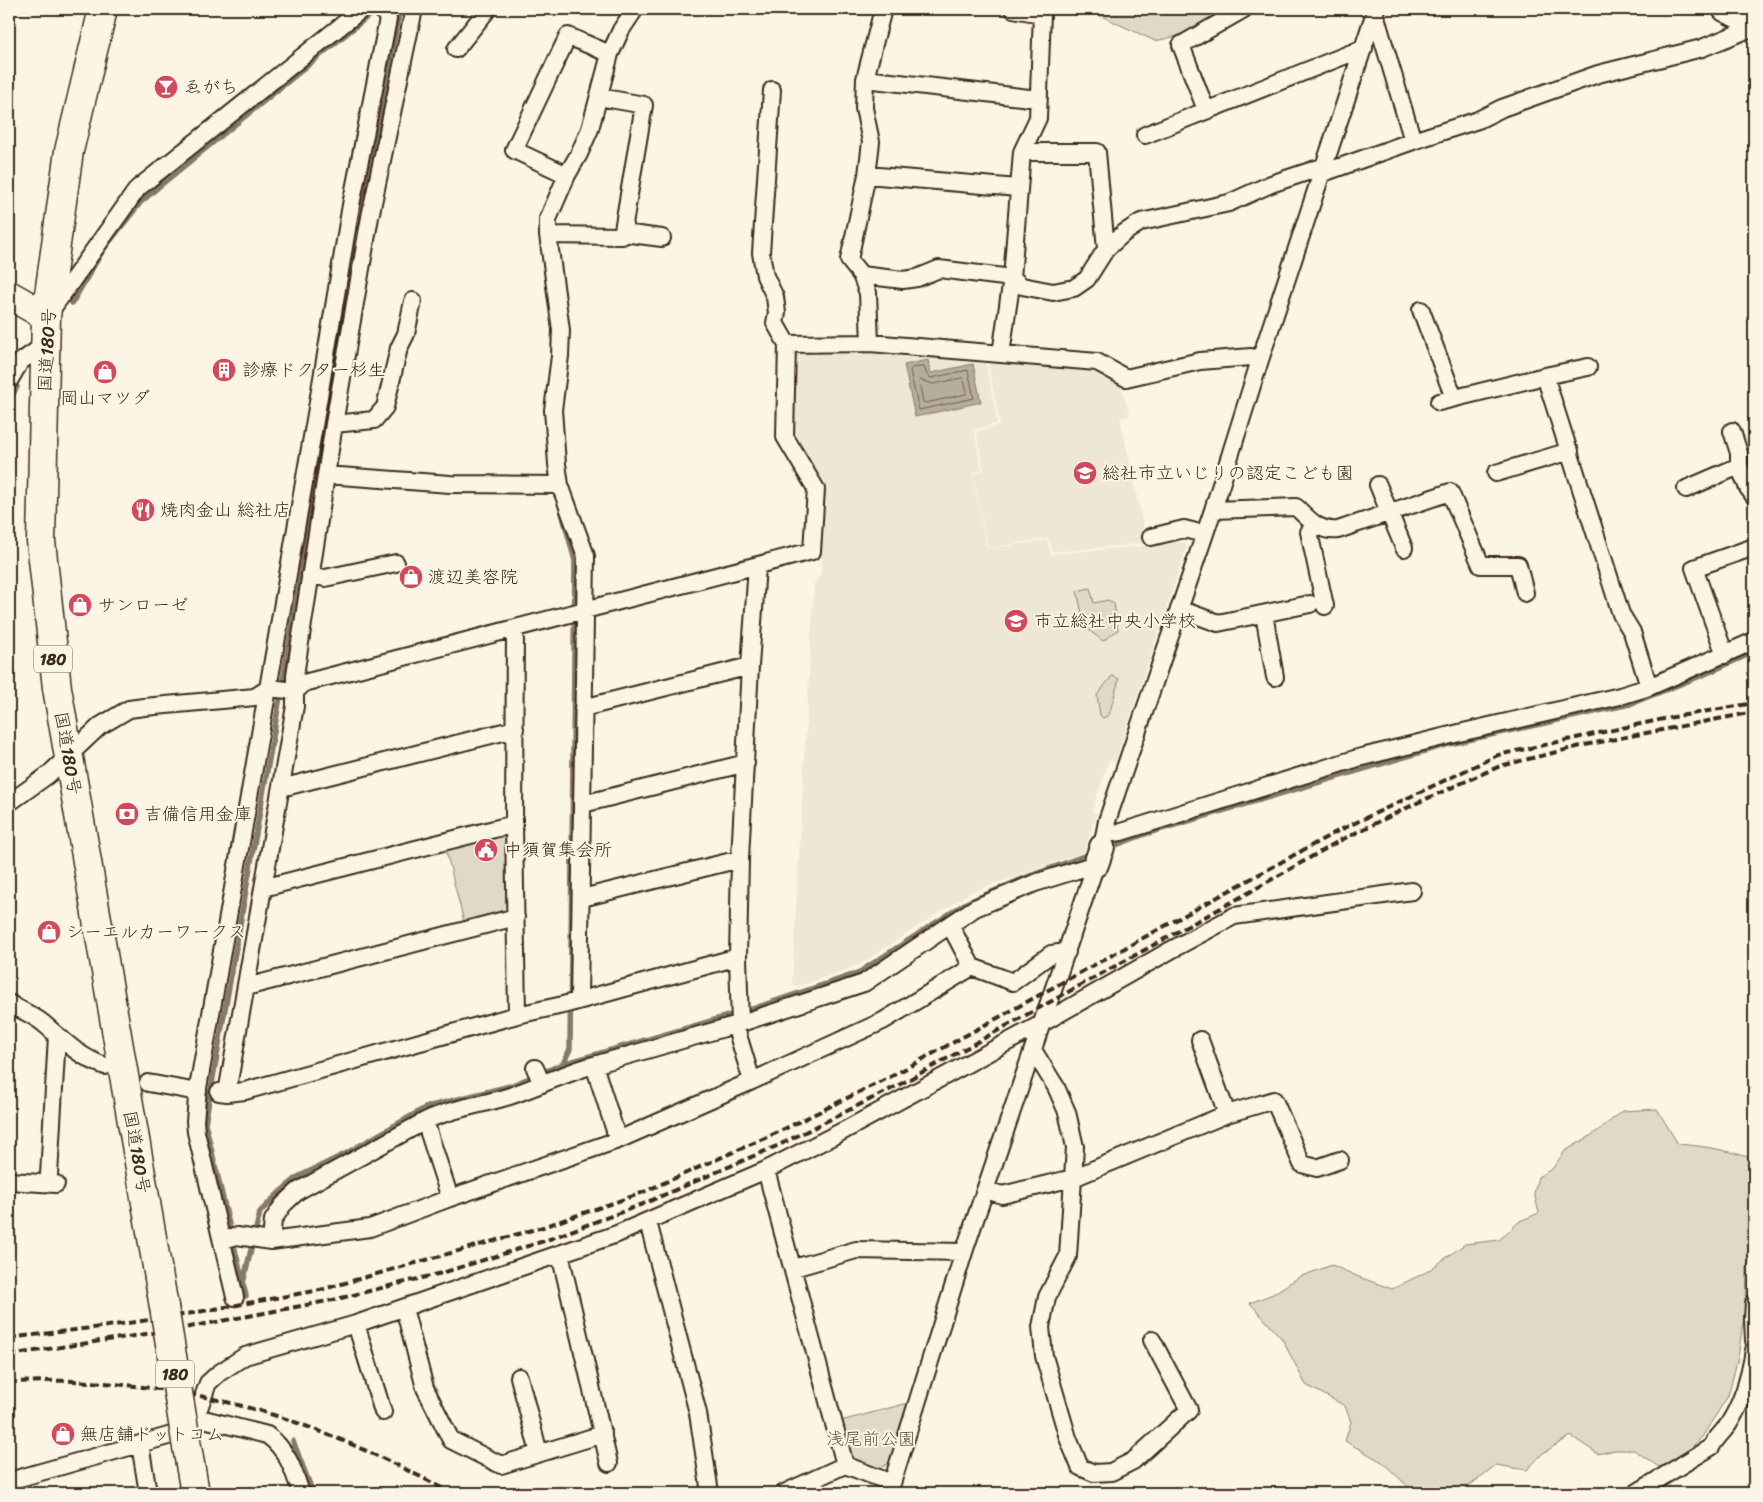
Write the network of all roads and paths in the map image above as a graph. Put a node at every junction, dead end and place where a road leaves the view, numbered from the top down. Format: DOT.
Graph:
graph roads {
  1 [pos="103,9"];
  2 [pos="362,9"];
  3 [pos="382,9"];
  4 [pos="414,9"];
  5 [pos="488,9"];
  6 [pos="635,9"];
  7 [pos="883,9"];
  8 [pos="1014,9"];
  9 [pos="1244,9"];
  10 [pos="1725,9"];
  11 [pos="1375,11"];
  12 [pos="1754,26"];
  13 [pos="1364,48"];
  14 [pos="456,49"];
  15 [pos="610,54"];
  16 [pos="865,79"];
  17 [pos="772,90"];
  18 [pos="599,97"];
  19 [pos="1038,99"];
  20 [pos="1206,110"];
  21 [pos="1145,135"];
  22 [pos="1413,141"];
  23 [pos="1022,152"];
  24 [pos="1324,169"];
  25 [pos="567,175"];
  26 [pos="867,175"];
  27 [pos="1018,188"];
  28 [pos="623,233"];
  29 [pos="548,235"];
  30 [pos="662,238"];
  31 [pos="1106,249"];
  32 [pos="861,275"];
  33 [pos="1012,278"];
  34 [pos="9,295"];
  35 [pos="413,301"];
  36 [pos="1421,310"];
  37 [pos="46,316"];
  38 [pos="870,343"];
  39 [pos="46,344"];
  40 [pos="787,344"];
  41 [pos="1001,354"];
  42 [pos="1260,360"];
  43 [pos="1588,367"];
  44 [pos="1545,376"];
  45 [pos="9,382"];
  46 [pos="334,424"];
  47 [pos="1732,431"];
  48 [pos="1570,451"];
  49 [pos="1740,466"];
  50 [pos="1496,473"];
  51 [pos="326,475"];
  52 [pos="560,485"];
  53 [pos="1378,485"];
  54 [pos="1686,489"];
  55 [pos="1754,496"];
  56 [pos="1213,510"];
  57 [pos="1389,513"];
  58 [pos="1314,524"];
  59 [pos="1204,534"];
  60 [pos="1151,537"];
  61 [pos="1754,547"];
  62 [pos="1404,548"];
  63 [pos="396,563"];
  64 [pos="757,566"];
  65 [pos="310,575"];
  66 [pos="1526,593"];
  67 [pos="586,609"];
  68 [pos="1179,609"];
  69 [pos="1264,614"];
  70 [pos="515,629"];
  71 [pos="1754,641"];
  72 [pos="1725,655"];
  73 [pos="750,666"];
  74 [pos="1275,677"];
  75 [pos="1649,687"];
  76 [pos="281,690"];
  77 [pos="583,708"];
  78 [pos="514,729"];
  79 [pos="68,755"];
  80 [pos="746,763"];
  81 [pos="281,788"];
  82 [pos="9,803"];
  83 [pos="583,804"];
  84 [pos="514,824"];
  85 [pos="1100,851"];
  86 [pos="740,860"];
  87 [pos="263,888"];
  88 [pos="1412,892"];
  89 [pos="582,898"];
  90 [pos="516,917"];
  91 [pos="950,925"];
  92 [pos="1067,952"];
  93 [pos="738,958"];
  94 [pos="972,967"];
  95 [pos="246,987"];
  96 [pos="579,1000"];
  97 [pos="9,1003"];
  98 [pos="517,1015"];
  99 [pos="738,1019"];
  100 [pos="1041,1024"];
  101 [pos="57,1036"];
  102 [pos="1200,1040"];
  103 [pos="1033,1050"];
  104 [pos="594,1065"];
  105 [pos="105,1066"];
  106 [pos="752,1081"];
  107 [pos="148,1082"];
  108 [pos="198,1092"];
  109 [pos="1227,1114"];
  110 [pos="425,1121"];
  111 [pos="618,1140"];
  112 [pos="1340,1160"];
  113 [pos="766,1170"];
  114 [pos="1073,1178"];
  115 [pos="9,1181"];
  116 [pos="986,1190"];
  117 [pos="450,1198"];
  118 [pos="648,1222"];
  119 [pos="233,1238"];
  120 [pos="267,1241"];
  121 [pos="964,1252"];
  122 [pos="560,1254"];
  123 [pos="794,1268"];
  124 [pos="235,1297"];
  125 [pos="1754,1303"];
  126 [pos="404,1308"];
  127 [pos="356,1324"];
  128 [pos="1152,1340"];
  129 [pos="1754,1341"];
  130 [pos="1754,1350"];
  131 [pos="519,1377"];
  132 [pos="383,1412"];
  133 [pos="196,1416"];
  134 [pos="602,1434"];
  135 [pos="140,1444"];
  136 [pos="539,1453"];
  137 [pos="609,1463"];
  138 [pos="845,1465"];
  139 [pos="9,1481"];
  140 [pos="891,1488"];
  141 [pos="148,1493"];
  142 [pos="195,1493"];
  143 [pos="302,1493"];
  144 [pos="710,1493"];
  145 [pos="784,1493"];
  146 [pos="1636,1493"];
  1 -- 37 [label="highway, 国道180号 / 180"];
  2 -- 37 [label="street"];
  3 -- 76 [label="street"];
  4 -- 46 [label="street"];
  5 -- 14 [label="street"];
  6 -- 15 [label="street"];
  7 -- 16 [label="street"];
  8 -- 19 [label="street"];
  9 -- 20 [label="street"];
  10 -- 12 [label="street"];
  11 -- 13 [label="street"];
  11 -- 22 [label="street"];
  12 -- 22 [label="street"];
  13 -- 20 [label="street"];
  13 -- 24 [label="street"];
  15 -- 18 [label="street"];
  15 -- 25 [label="street"];
  16 -- 19 [label="street"];
  16 -- 26 [label="street"];
  17 -- 40 [label="street"];
  18 -- 25 [label="street"];
  18 -- 28 [label="street"];
  19 -- 23 [label="street"];
  20 -- 21 [label="street"];
  22 -- 24 [label="street"];
  23 -- 27 [label="street"];
  23 -- 31 [label="street"];
  24 -- 31 [label="street"];
  24 -- 42 [label="street"];
  25 -- 29 [label="street"];
  26 -- 27 [label="street"];
  26 -- 32 [label="street"];
  27 -- 33 [label="street"];
  28 -- 29 [label="street"];
  28 -- 30 [label="street"];
  29 -- 52 [label="street"];
  31 -- 33 [label="street"];
  32 -- 33 [label="street"];
  32 -- 38 [label="street"];
  33 -- 41 [label="street"];
  34 -- 37 [label="highway"];
  35 -- 46 [label="street"];
  36 -- 44 [label="street"];
  37 -- 39 [label="highway, 国道180号 / 180"];
  38 -- 40 [label="street"];
  38 -- 41 [label="street"];
  39 -- 45 [label="street"];
  39 -- 79 [label="highway, 国道180号 / 180"];
  40 -- 64 [label="street"];
  41 -- 42 [label="street"];
  42 -- 56 [label="street"];
  43 -- 44 [label="street"];
  44 -- 48 [label="street"];
  46 -- 51 [label="street"];
  47 -- 49 [label="street"];
  48 -- 50 [label="street"];
  48 -- 75 [label="street"];
  49 -- 54 [label="street"];
  49 -- 55 [label="street"];
  51 -- 52 [label="street"];
  51 -- 65 [label="street"];
  52 -- 67 [label="street"];
  53 -- 57 [label="street"];
  56 -- 58 [label="street"];
  56 -- 59 [label="street"];
  57 -- 58 [label="street"];
  57 -- 62 [label="street"];
  57 -- 66 [label="street"];
  58 -- 69 [label="street"];
  59 -- 60 [label="street"];
  59 -- 68 [label="street"];
  61 -- 72 [label="street"];
  63 -- 65 [label="street"];
  64 -- 67 [label="street"];
  64 -- 73 [label="street"];
  65 -- 76 [label="street"];
  67 -- 70 [label="street"];
  67 -- 77 [label="street"];
  68 -- 69 [label="street"];
  68 -- 85 [label="street"];
  69 -- 74 [label="street"];
  70 -- 76 [label="street"];
  70 -- 78 [label="street"];
  71 -- 72 [label="street"];
  72 -- 75 [label="street"];
  73 -- 77 [label="street"];
  73 -- 80 [label="street"];
  75 -- 85 [label="street"];
  76 -- 79 [label="street"];
  76 -- 81 [label="street"];
  76 -- 108 [label="street"];
  77 -- 83 [label="street"];
  78 -- 81 [label="street"];
  78 -- 84 [label="street"];
  79 -- 82 [label="street"];
  79 -- 142 [label="highway, 国道180号 / 180, bridge"];
  80 -- 83 [label="street"];
  80 -- 86 [label="street"];
  81 -- 87 [label="street"];
  83 -- 89 [label="street"];
  84 -- 87 [label="street"];
  84 -- 90 [label="street"];
  85 -- 91 [label="street"];
  85 -- 92 [label="street"];
  86 -- 89 [label="street"];
  86 -- 93 [label="street"];
  87 -- 95 [label="street"];
  88 -- 100 [label="street"];
  89 -- 96 [label="street"];
  90 -- 95 [label="street"];
  90 -- 98 [label="street"];
  91 -- 94 [label="street"];
  91 -- 99 [label="street"];
  92 -- 94 [label="street"];
  92 -- 100 [label="street"];
  93 -- 96 [label="street"];
  93 -- 99 [label="street"];
  94 -- 106 [label="street"];
  95 -- 98 [label="street"];
  96 -- 98 [label="street"];
  97 -- 101 [label="street"];
  99 -- 104 [label="street"];
  99 -- 106 [label="street"];
  100 -- 103 [label="street"];
  100 -- 113 [label="street"];
  101 -- 105 [label="street"];
  101 -- 115 [label="street"];
  102 -- 109 [label="street"];
  103 -- 114 [label="street"];
  103 -- 116 [label="street"];
  104 -- 110 [label="street"];
  104 -- 111 [label="street"];
  106 -- 111 [label="street"];
  107 -- 108 [label="street"];
  108 -- 119 [label="street"];
  109 -- 112 [label="street"];
  109 -- 114 [label="street"];
  110 -- 117 [label="street"];
  110 -- 120 [label="street"];
  111 -- 117 [label="street"];
  113 -- 118 [label="street"];
  113 -- 123 [label="street"];
  114 -- 116 [label="street"];
  114 -- 128 [label="street"];
  116 -- 121 [label="street"];
  117 -- 120 [label="street"];
  118 -- 122 [label="street"];
  118 -- 144 [label="street"];
  119 -- 120 [label="street"];
  119 -- 124 [label="street"];
  121 -- 123 [label="street"];
  121 -- 140 [label="street"];
  122 -- 126 [label="street"];
  122 -- 134 [label="street"];
  123 -- 138 [label="street"];
  125 -- 129 [label="street"];
  126 -- 127 [label="street"];
  126 -- 136 [label="street"];
  127 -- 132 [label="street"];
  127 -- 133 [label="street"];
  130 -- 146 [label="street"];
  131 -- 136 [label="street"];
  133 -- 135 [label="street"];
  133 -- 143 [label="street"];
  134 -- 136 [label="street"];
  134 -- 137 [label="street"];
  135 -- 139 [label="street"];
  135 -- 141 [label="street"];
  138 -- 140 [label="street"];
  138 -- 145 [label="street"];
}
